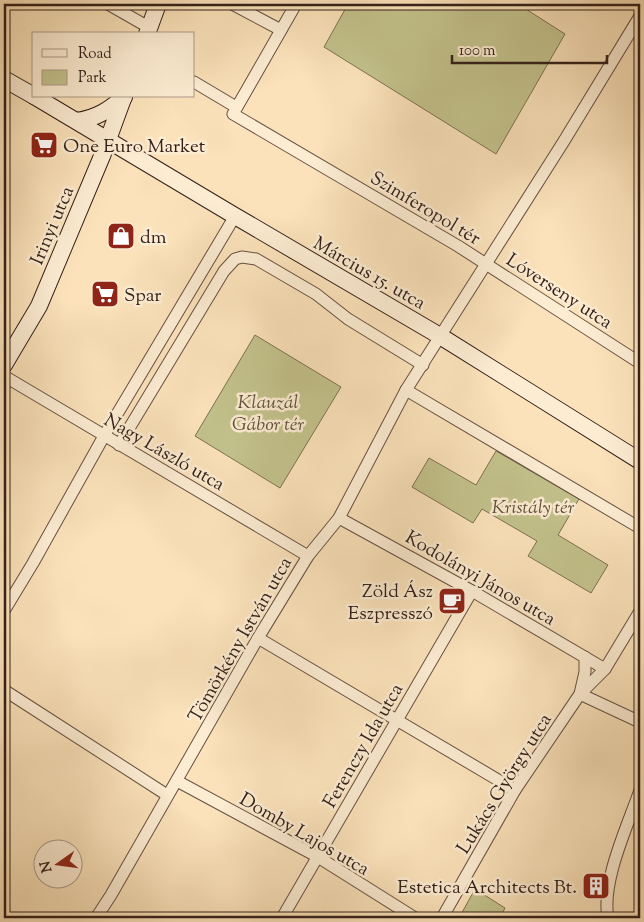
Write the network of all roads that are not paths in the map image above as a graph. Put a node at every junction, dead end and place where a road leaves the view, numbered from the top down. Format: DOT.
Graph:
graph roads {
  1 [pos="108,4"];
  2 [pos="158,4"];
  3 [pos="232,4"];
  4 [pos="296,4"];
  5 [pos="640,16"];
  6 [pos="281,30"];
  7 [pos="148,31"];
  8 [pos="4,79"];
  9 [pos="195,83"];
  10 [pos="32,95"];
  11 [pos="37,98"];
  12 [pos="123,98"];
  13 [pos="124,98"];
  14 [pos="236,107"];
  15 [pos="77,121"];
  16 [pos="108,140"];
  17 [pos="235,216"];
  18 [pos="485,263"];
  19 [pos="440,336"];
  20 [pos="5,360"];
  21 [pos="640,363"];
  22 [pos="423,365"];
  23 [pos="4,376"];
  24 [pos="406,390"];
  25 [pos="104,436"];
  26 [pos="119,444"];
  27 [pos="640,461"];
  28 [pos="339,518"];
  29 [pos="640,528"];
  30 [pos="308,556"];
  31 [pos="472,590"];
  32 [pos="4,611"];
  33 [pos="640,611"];
  34 [pos="258,638"];
  35 [pos="585,657"];
  36 [pos="605,669"];
  37 [pos="4,690"];
  38 [pos="580,694"];
  39 [pos="396,720"];
  40 [pos="640,722"];
  41 [pos="177,781"];
  42 [pos="515,790"];
  43 [pos="640,790"];
  44 [pos="167,795"];
  45 [pos="318,857"];
  46 [pos="96,918"];
  47 [pos="282,918"];
  48 [pos="414,918"];
  49 [pos="442,918"];
  50 [pos="608,918"];
  1 -- 7 [label="street"];
  2 -- 7 [label="street"];
  3 -- 6 [label="street"];
  4 -- 6 [label="street"];
  5 -- 18 [label="street, Szimferopol tér"];
  6 -- 14 [label="street"];
  8 -- 10 [label="street, Március 15. utca"];
  9 -- 14 [label="street"];
  11 -- 15 [label="street, Március 15. utca"];
  12 -- 15 [label="street"];
  13 -- 16 [label="street, Irinyi utca"];
  14 -- 18 [label="street, Szimferopol tér"];
  15 -- 16 [label="street, Március 15. utca"];
  16 -- 17 [label="street, Március 15. utca"];
  16 -- 20 [label="street, Irinyi utca"];
  17 -- 19 [label="street, Március 15. utca"];
  17 -- 25 [label="street"];
  18 -- 19 [label="street"];
  18 -- 21 [label="street, Lóverseny utca"];
  19 -- 22 [label="street"];
  19 -- 27 [label="street, Március 15. utca"];
  22 -- 24 [label="street"];
  22 -- 26 [label="street"];
  23 -- 25 [label="street, Nagy László utca"];
  24 -- 28 [label="street"];
  24 -- 29 [label="street"];
  25 -- 26 [label="street, Nagy László utca"];
  25 -- 32 [label="street"];
  26 -- 30 [label="street, Nagy László utca"];
  28 -- 30 [label="street, Tömörkény István utca"];
  28 -- 31 [label="street, Kodolányi János utca"];
  30 -- 34 [label="street, Tömörkény István utca"];
  31 -- 35 [label="street, Kodolányi János utca"];
  31 -- 39 [label="street, Ferenczy Ida utca"];
  33 -- 36 [label="street, Lukács György utca"];
  34 -- 39 [label="street"];
  34 -- 41 [label="street, Tömörkény István utca"];
  35 -- 36 [label="street, Kodolányi János utca"];
  35 -- 38 [label="street, Lukács György utca"];
  36 -- 38 [label="street, Lukács György utca"];
  37 -- 44 [label="street"];
  38 -- 40 [label="street"];
  38 -- 42 [label="street, Lukács György utca"];
  39 -- 42 [label="street"];
  39 -- 45 [label="street, Ferenczy Ida utca"];
  41 -- 44 [label="street, Tömörkény István utca"];
  41 -- 45 [label="street, Domby Lajos utca"];
  42 -- 49 [label="street, Lukács György utca"];
  43 -- 50 [label="street"];
  44 -- 46 [label="street, Tömörkény István utca"];
  45 -- 47 [label="street, Ferenczy Ida utca"];
  45 -- 48 [label="street, Domby Lajos utca"];
}
